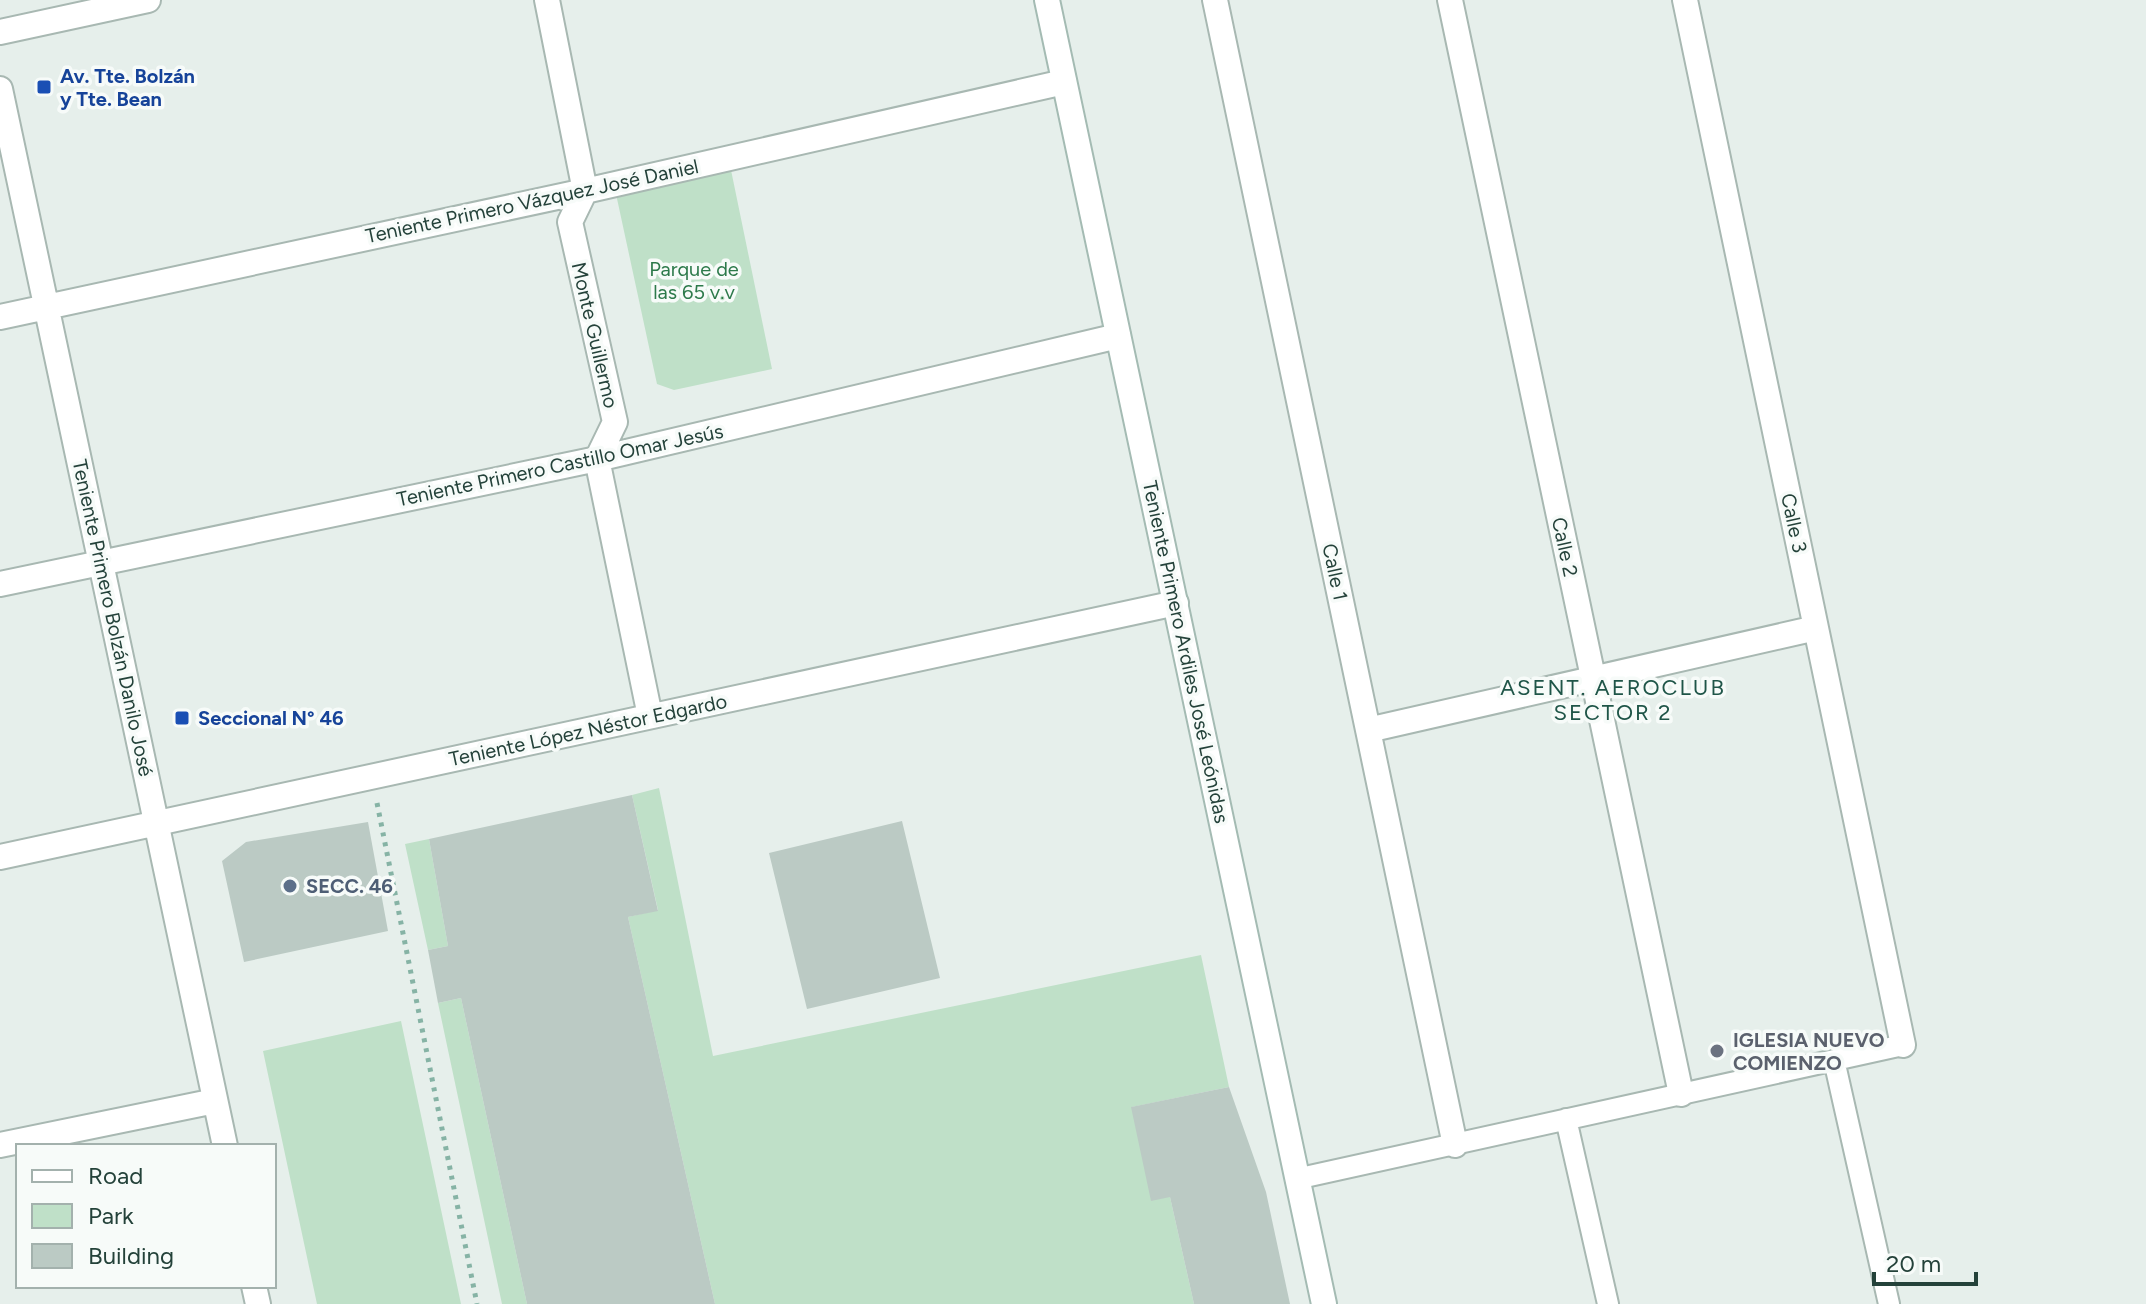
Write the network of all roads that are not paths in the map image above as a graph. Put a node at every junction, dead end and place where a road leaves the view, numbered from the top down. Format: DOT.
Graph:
graph roads {
  1 [pos="148,0"];
  2 [pos="547,0"];
  3 [pos="1047,0"];
  4 [pos="1215,0"];
  5 [pos="1450,0"];
  6 [pos="1685,0"];
  7 [pos="0,32"];
  8 [pos="1064,82"];
  9 [pos="0,89"];
  10 [pos="585,191"];
  11 [pos="46,307"];
  12 [pos="0,317"];
  13 [pos="1118,336"];
  14 [pos="597,459"];
  15 [pos="101,562"];
  16 [pos="0,584"];
  17 [pos="1176,603"];
  18 [pos="1816,628"];
  19 [pos="1593,679"];
  20 [pos="650,716"];
  21 [pos="1368,730"];
  22 [pos="157,824"];
  23 [pos="0,857"];
  24 [pos="1903,1045"];
  25 [pos="1834,1060"];
  26 [pos="1681,1094"];
  27 [pos="215,1101"];
  28 [pos="1566,1119"];
  29 [pos="225,1144"];
  30 [pos="0,1145"];
  31 [pos="1455,1145"];
  32 [pos="1296,1179"];
  33 [pos="1324,1304"];
  34 [pos="1608,1304"];
  35 [pos="1889,1304"];
  1 -- 7 [label="street"];
  2 -- 10 [label="street"];
  3 -- 8 [label="street, Teniente Primero Ardiles José Leónidas"];
  4 -- 21 [label="street, Calle 1"];
  5 -- 19 [label="street, Calle 2"];
  6 -- 18 [label="street, Calle 3"];
  8 -- 10 [label="street, Teniente Primero Vázquez José Daniel"];
  8 -- 13 [label="street, Teniente Primero Ardiles José Leónidas"];
  9 -- 11 [label="street, Teniente Primero Bolzán Danilo José"];
  10 -- 11 [label="street, Teniente Primero Vázquez José Daniel"];
  10 -- 14 [label="street, Monte Guillermo"];
  11 -- 12 [label="street, Teniente Primero Vázquez José Daniel"];
  11 -- 15 [label="street, Teniente Primero Bolzán Danilo José"];
  13 -- 14 [label="street, Teniente Primero Castillo Omar Jesús"];
  13 -- 17 [label="street, Teniente Primero Ardiles José Leónidas"];
  14 -- 15 [label="street, Teniente Primero Castillo Omar Jesús"];
  14 -- 20 [label="street"];
  15 -- 16 [label="street, Teniente Primero Castillo Omar Jesús"];
  15 -- 22 [label="street, Teniente Primero Bolzán Danilo José"];
  17 -- 20 [label="street, Teniente López Néstor Edgardo"];
  17 -- 32 [label="street, Teniente Primero Ardiles José Leónidas"];
  18 -- 19 [label="street"];
  18 -- 24 [label="street, Calle 3"];
  19 -- 21 [label="street"];
  19 -- 26 [label="street, Calle 2"];
  20 -- 22 [label="street, Teniente López Néstor Edgardo"];
  21 -- 31 [label="street, Calle 1"];
  22 -- 23 [label="street, Teniente López Néstor Edgardo"];
  22 -- 27 [label="street, Teniente Primero Bolzán Danilo José"];
  24 -- 25 [label="lane"];
  25 -- 26 [label="lane"];
  25 -- 35 [label="lane"];
  26 -- 28 [label="lane"];
  27 -- 29 [label="street, Teniente Primero Bolzán Danilo José"];
  27 -- 30 [label="street"];
  28 -- 31 [label="lane"];
  28 -- 34 [label="lane"];
  31 -- 32 [label="lane"];
  32 -- 33 [label="street, Teniente Primero Ardiles José Leónidas"];
}
